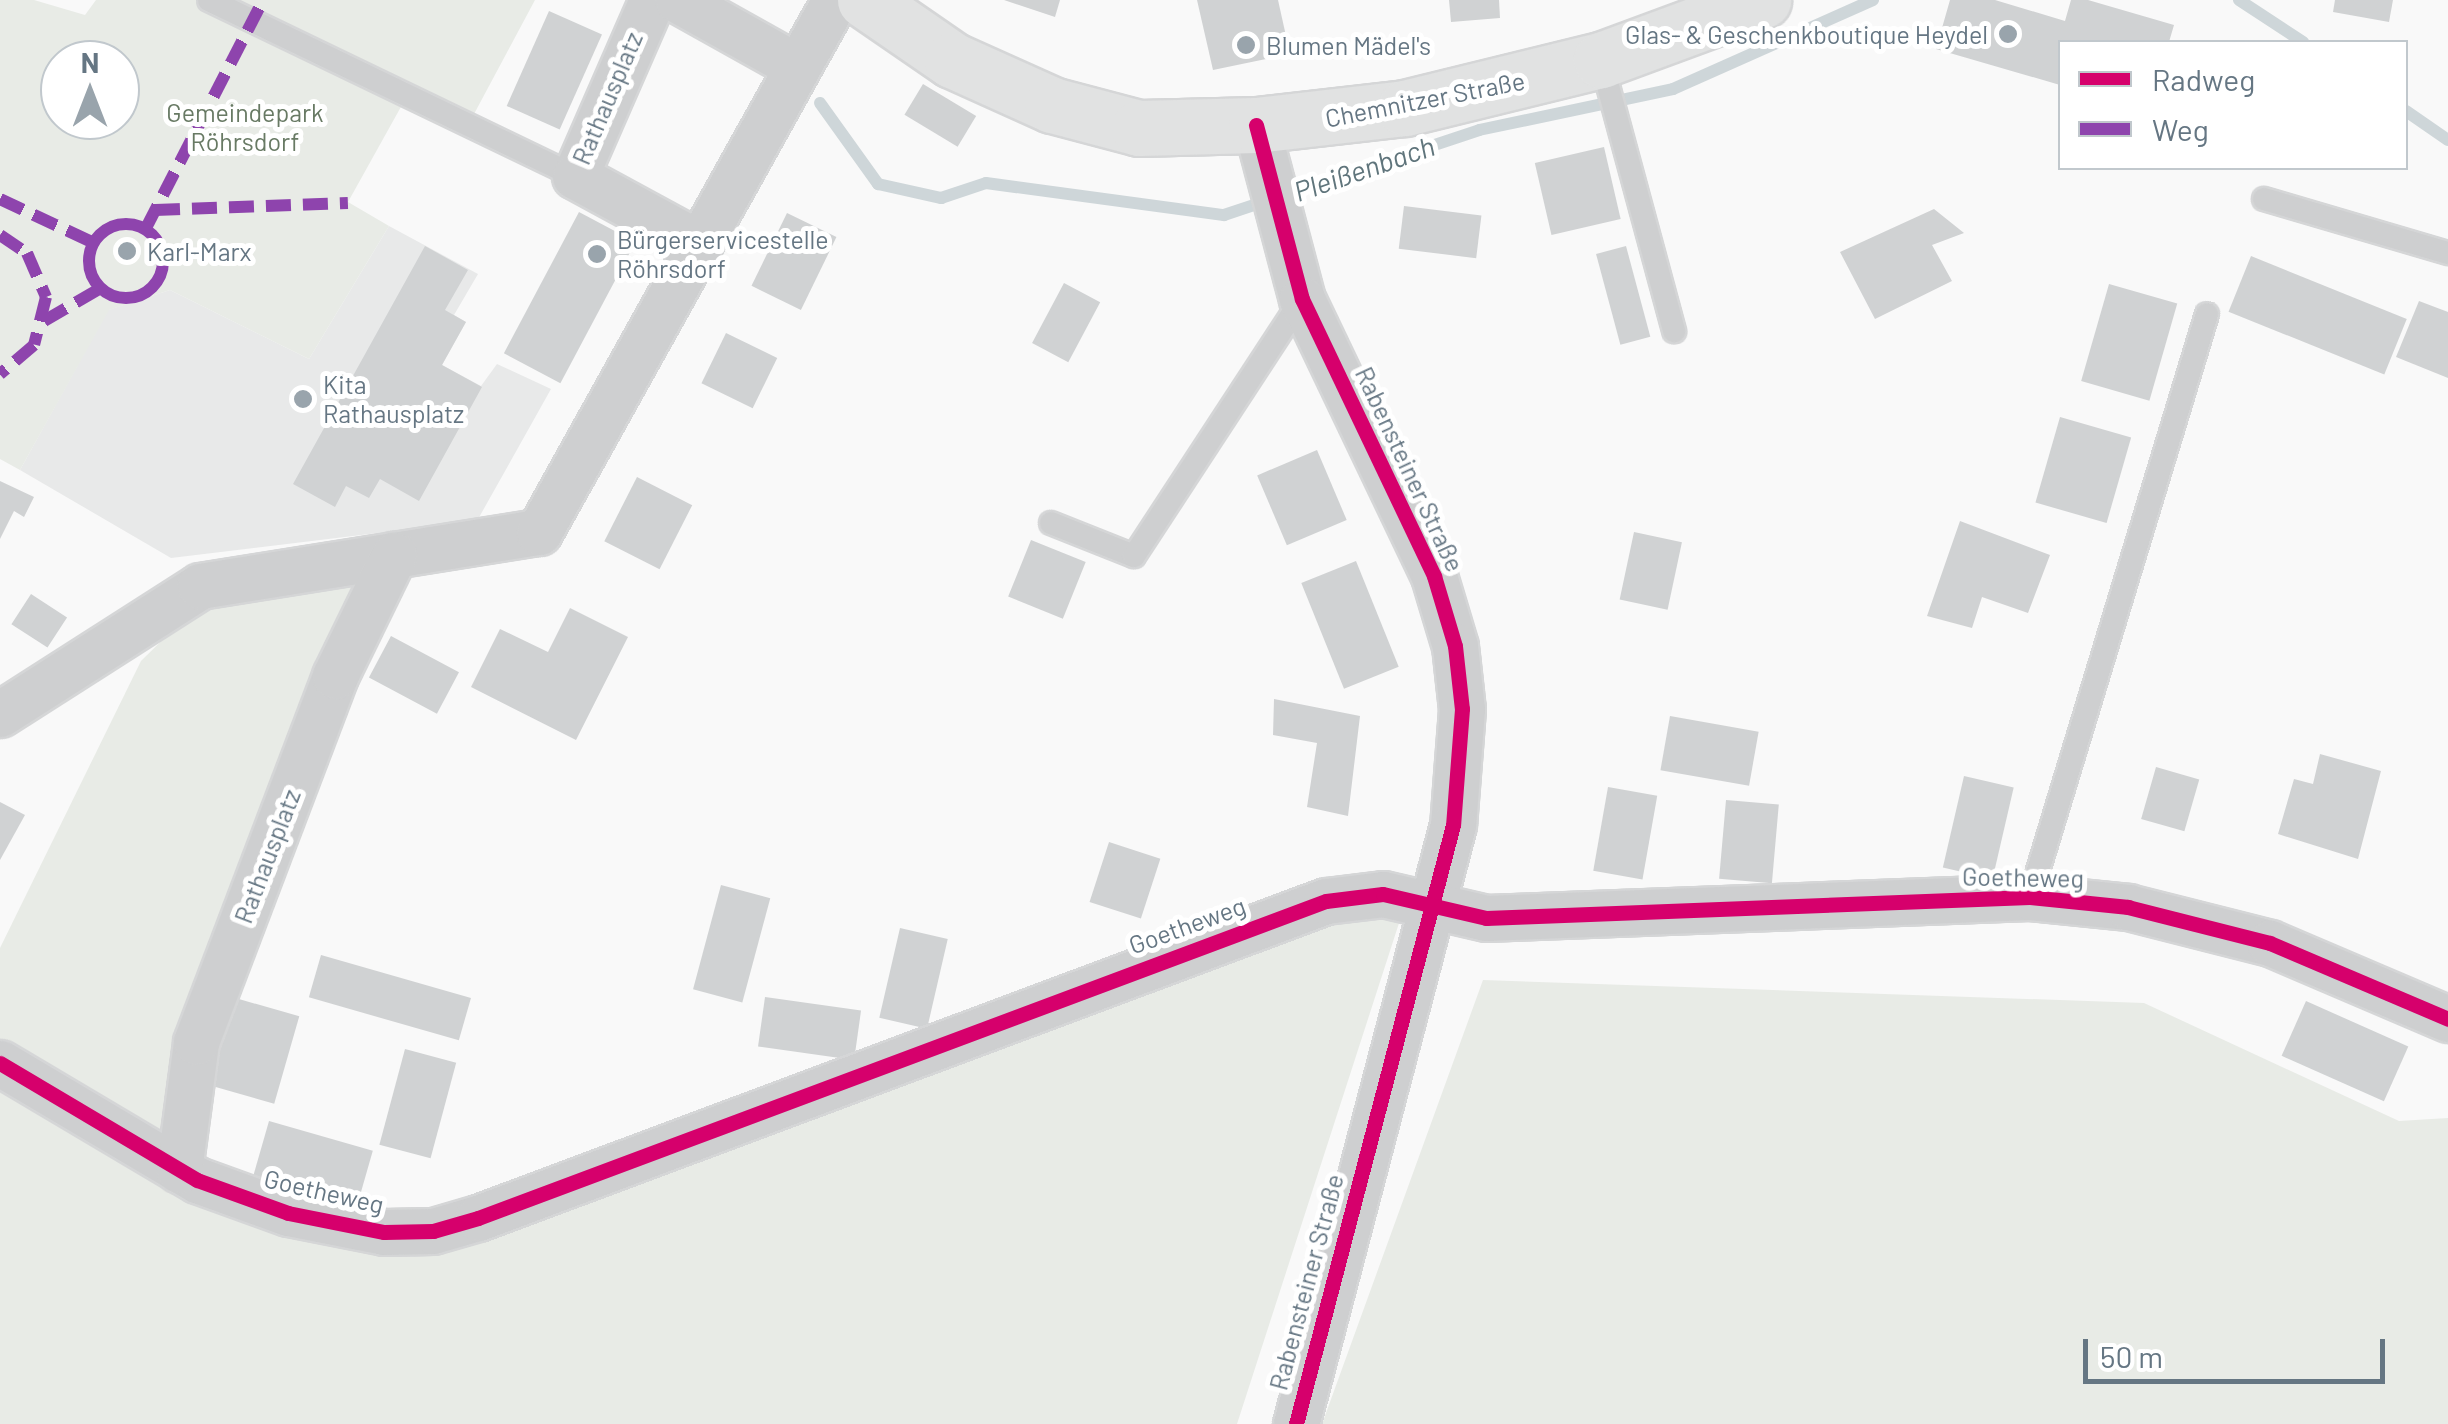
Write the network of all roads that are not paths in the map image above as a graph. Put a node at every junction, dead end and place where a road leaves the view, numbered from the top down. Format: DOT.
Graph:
graph roads {
  1 [pos="210,0"];
  2 [pos="652,0"];
  3 [pos="678,0"];
  4 [pos="834,0"];
  5 [pos="865,0"];
  6 [pos="1763,0"];
  7 [pos="796,66"];
  8 [pos="1604,71"];
  9 [pos="1261,147"];
  10 [pos="574,176"];
  11 [pos="2264,199"];
  12 [pos="700,244"];
  13 [pos="2448,253"];
  14 [pos="1302,299"];
  15 [pos="2208,314"];
  16 [pos="1674,331"];
  17 [pos="1051,523"];
  18 [pos="394,555"];
  19 [pos="0,714"];
  20 [pos="2030,897"];
  21 [pos="1432,908"];
  22 [pos="2448,1019"];
  23 [pos="0,1062"];
  24 [pos="179,1170"];
  25 [pos="1296,1424"];
  1 -- 10 [label="lane"];
  2 -- 10 [label="street, Rathausplatz"];
  3 -- 7 [label="street"];
  4 -- 7 [label="street"];
  5 -- 9 [label="street, Chemnitzer Straße"];
  6 -- 8 [label="street, Chemnitzer Straße"];
  7 -- 12 [label="street"];
  8 -- 9 [label="street, Chemnitzer Straße"];
  8 -- 16 [label="lane"];
  9 -- 14 [label="street, Rabensteiner Straße"];
  10 -- 12 [label="street, Rathausplatz"];
  11 -- 13 [label="lane"];
  12 -- 18 [label="street"];
  14 -- 17 [label="lane"];
  14 -- 21 [label="street, Rabensteiner Straße"];
  15 -- 20 [label="lane, Goetheweg"];
  18 -- 19 [label="street"];
  18 -- 24 [label="street, Rathausplatz"];
  20 -- 21 [label="street, Goetheweg"];
  20 -- 22 [label="street, Goetheweg"];
  21 -- 24 [label="street, Goetheweg"];
  21 -- 25 [label="street, Rabensteiner Straße"];
  23 -- 24 [label="street, Goetheweg"];
}
